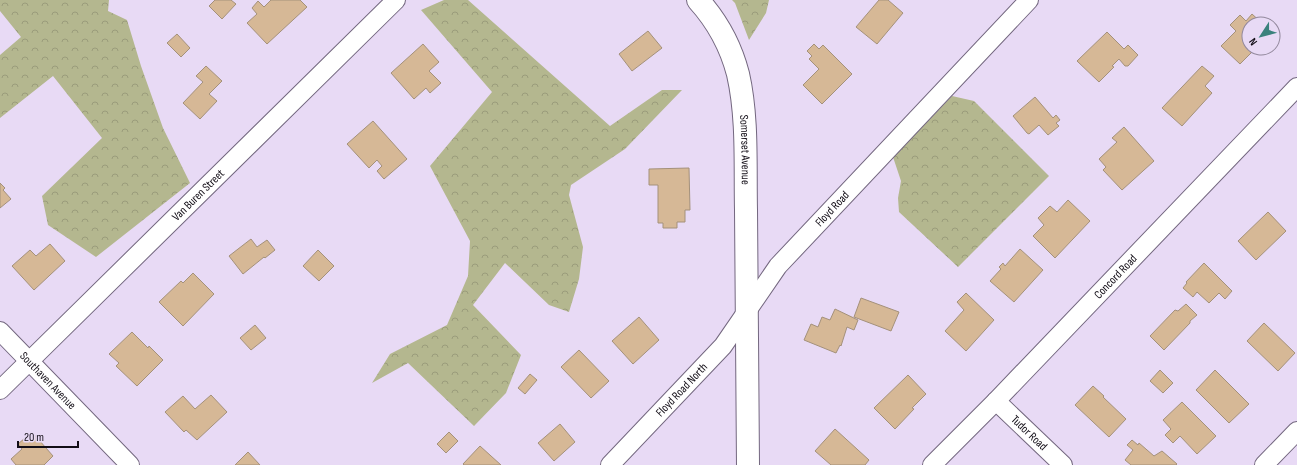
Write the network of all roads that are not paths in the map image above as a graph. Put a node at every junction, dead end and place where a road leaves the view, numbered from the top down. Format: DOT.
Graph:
graph roads {
  1 [pos="396,0"];
  2 [pos="698,0"];
  3 [pos="1029,0"];
  4 [pos="1297,87"];
  5 [pos="747,310"];
  6 [pos="0,331"];
  7 [pos="29,361"];
  8 [pos="0,390"];
  9 [pos="996,401"];
  10 [pos="1297,431"];
  11 [pos="130,465"];
  12 [pos="610,465"];
  13 [pos="748,465"];
  14 [pos="932,465"];
  15 [pos="1062,465"];
  16 [pos="1264,465"];
  1 -- 7 [label="street, Van Buren Street"];
  2 -- 5 [label="street, Somerset Avenue"];
  3 -- 5 [label="street, Floyd Road"];
  4 -- 9 [label="street, Concord Road"];
  5 -- 12 [label="street, Floyd Road North"];
  5 -- 13 [label="street"];
  6 -- 7 [label="street, Southaven Avenue"];
  7 -- 8 [label="street, Van Buren Street"];
  7 -- 11 [label="street, Southaven Avenue"];
  9 -- 14 [label="street, Concord Road"];
  9 -- 15 [label="street, Tudor Road"];
  10 -- 16 [label="street"];
}
